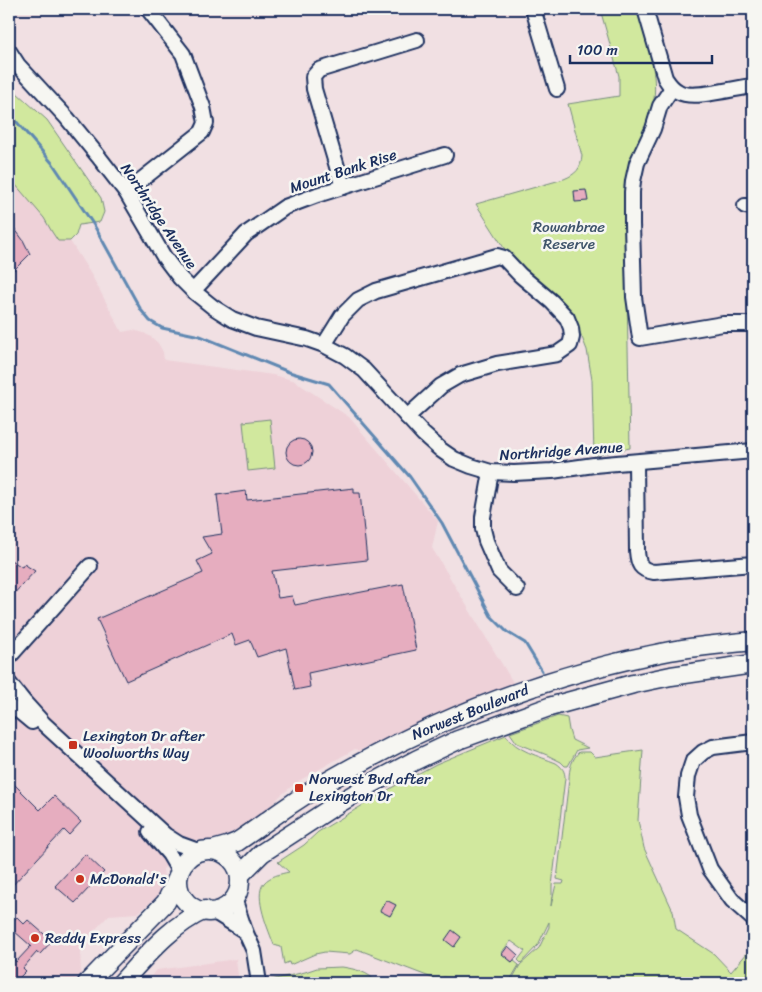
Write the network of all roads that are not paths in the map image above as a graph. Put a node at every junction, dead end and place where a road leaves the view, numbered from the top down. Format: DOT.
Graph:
graph roads {
  1 [pos="148,9"];
  2 [pos="534,9"];
  3 [pos="645,9"];
  4 [pos="417,40"];
  5 [pos="9,51"];
  6 [pos="753,86"];
  7 [pos="672,88"];
  8 [pos="557,89"];
  9 [pos="446,156"];
  10 [pos="343,187"];
  11 [pos="126,192"];
  12 [pos="193,291"];
  13 [pos="753,324"];
  14 [pos="324,345"];
  15 [pos="407,417"];
  16 [pos="753,452"];
  17 [pos="636,462"];
  18 [pos="491,472"];
  19 [pos="753,564"];
  20 [pos="90,566"];
  21 [pos="517,589"];
  22 [pos="753,641"];
  23 [pos="9,657"];
  24 [pos="753,664"];
  25 [pos="9,683"];
  26 [pos="9,707"];
  27 [pos="753,742"];
  28 [pos="207,851"];
  29 [pos="178,874"];
  30 [pos="240,875"];
  31 [pos="234,898"];
  32 [pos="209,911"];
  33 [pos="753,919"];
  34 [pos="245,931"];
  35 [pos="153,948"];
  36 [pos="95,982"];
  37 [pos="121,983"];
  38 [pos="259,983"];
  1 -- 11 [label="street"];
  2 -- 8 [label="street"];
  3 -- 7 [label="street"];
  4 -- 10 [label="street"];
  5 -- 11 [label="street, Northridge Avenue"];
  6 -- 7 [label="street"];
  7 -- 13 [label="street"];
  9 -- 10 [label="street, Mount Bank Rise"];
  10 -- 12 [label="street, Mount Bank Rise"];
  11 -- 12 [label="street, Northridge Avenue"];
  12 -- 14 [label="street, Northridge Avenue"];
  14 -- 15 [label="street, Northridge Avenue"];
  14 -- 15 [label="street"];
  15 -- 18 [label="street, Northridge Avenue"];
  16 -- 17 [label="street, Northridge Avenue"];
  17 -- 18 [label="street, Northridge Avenue"];
  17 -- 19 [label="street"];
  18 -- 21 [label="street"];
  20 -- 23 [label="street"];
  22 -- 28 [label="main road, Norwest Boulevard"];
  24 -- 30 [label="main road, Norwest Boulevard"];
  25 -- 28 [label="street"];
  26 -- 29 [label="street"];
  27 -- 33 [label="street"];
  28 -- 29 [label="main road"];
  28 -- 30 [label="main road"];
  29 -- 32 [label="main road"];
  29 -- 36 [label="main road"];
  30 -- 31 [label="main road"];
  31 -- 32 [label="main road"];
  31 -- 34 [label="street"];
  32 -- 34 [label="street"];
  32 -- 35 [label="main road"];
  34 -- 38 [label="street"];
  35 -- 36 [label="main road"];
  35 -- 37 [label="main road"];
}
